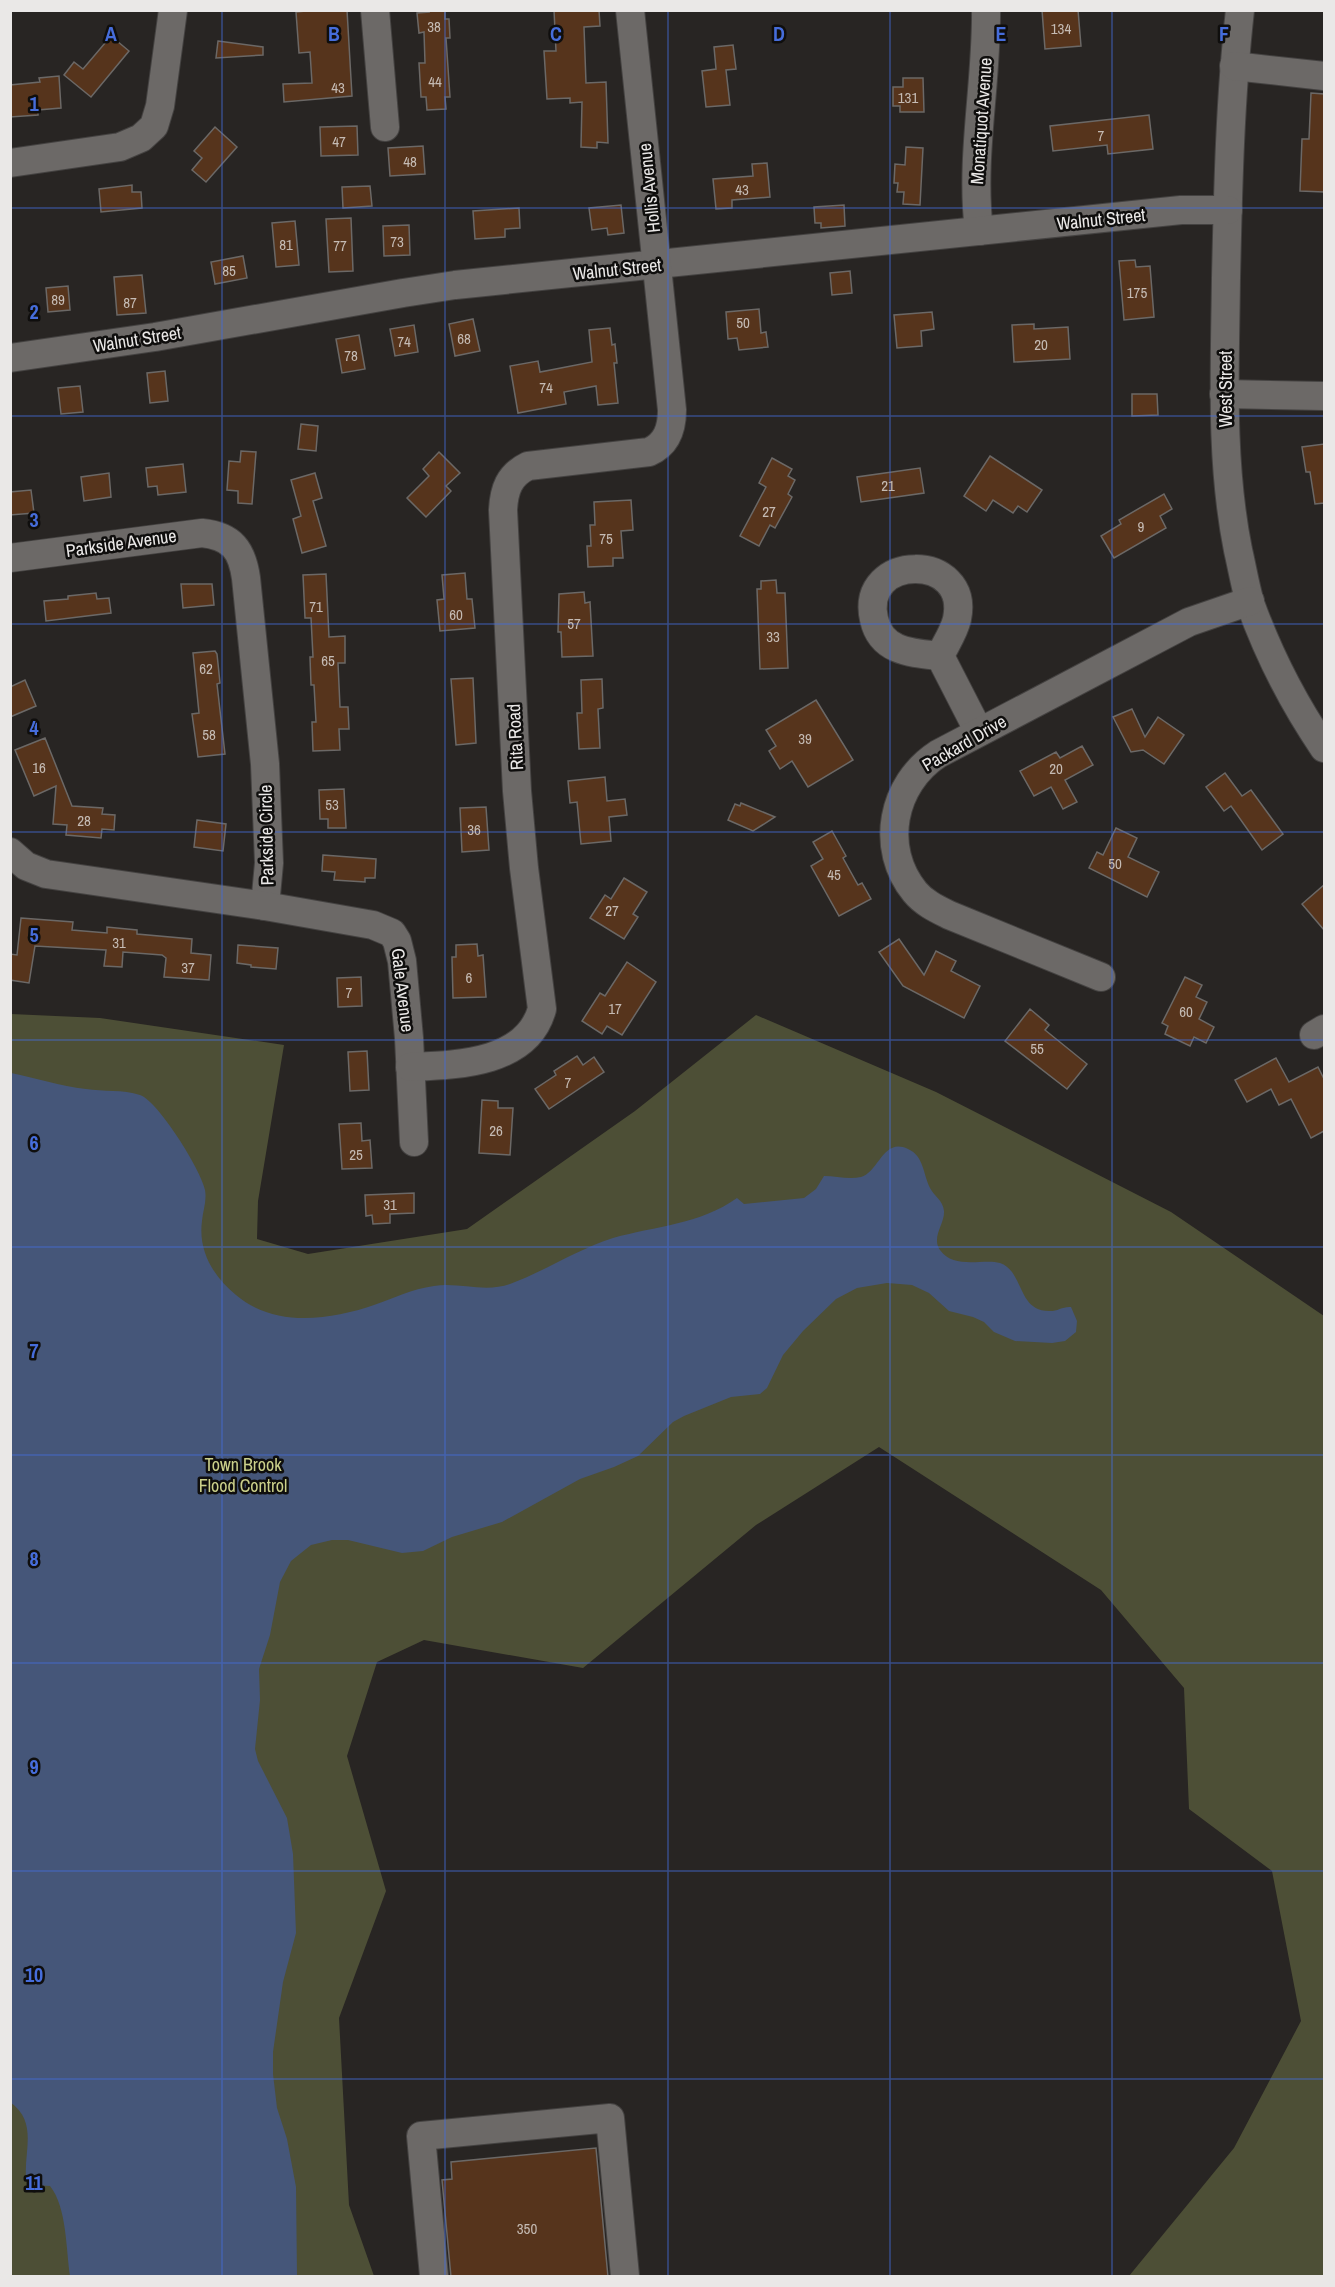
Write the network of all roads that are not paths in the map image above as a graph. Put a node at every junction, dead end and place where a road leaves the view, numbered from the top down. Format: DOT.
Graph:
graph roads {
  1 [pos="174,10"];
  2 [pos="375,10"];
  3 [pos="630,10"];
  4 [pos="986,10"];
  5 [pos="1240,10"];
  6 [pos="1234,66"];
  7 [pos="1324,76"];
  8 [pos="385,127"];
  9 [pos="10,163"];
  10 [pos="1228,210"];
  11 [pos="979,231"];
  12 [pos="657,265"];
  13 [pos="10,358"];
  14 [pos="1224,394"];
  15 [pos="1324,396"];
  16 [pos="667,437"];
  17 [pos="229,542"];
  18 [pos="10,558"];
  19 [pos="1250,601"];
  20 [pos="940,656"];
  21 [pos="979,732"];
  22 [pos="1324,748"];
  23 [pos="10,852"];
  24 [pos="265,906"];
  25 [pos="1101,977"];
  26 [pos="410,1067"];
  27 [pos="414,1142"];
  28 [pos="434,2277"];
  29 [pos="625,2277"];
  1 -- 9 [label="street"];
  2 -- 8 [label="street"];
  3 -- 12 [label="street, Hollis Avenue"];
  4 -- 11 [label="street, Monatiquot Avenue"];
  5 -- 6 [label="street, West Street"];
  6 -- 7 [label="street"];
  6 -- 10 [label="street, West Street"];
  10 -- 11 [label="street, Walnut Street"];
  10 -- 14 [label="street, West Street"];
  11 -- 12 [label="street, Walnut Street"];
  12 -- 13 [label="street, Walnut Street"];
  12 -- 16 [label="street, Hollis Avenue"];
  14 -- 15 [label="street"];
  14 -- 19 [label="street, West Street"];
  16 -- 26 [label="street, Rita Road"];
  17 -- 18 [label="street, Parkside Avenue"];
  17 -- 24 [label="street, Parkside Circle"];
  19 -- 21 [label="street, Packard Drive"];
  19 -- 22 [label="street, West Street"];
  20 -- 21 [label="street"];
  21 -- 25 [label="street, Packard Drive"];
  23 -- 24 [label="street, Parkside Circle"];
  24 -- 26 [label="street, Gale Avenue"];
  26 -- 27 [label="street, Gale Avenue"];
  28 -- 29 [label="street"];
}
